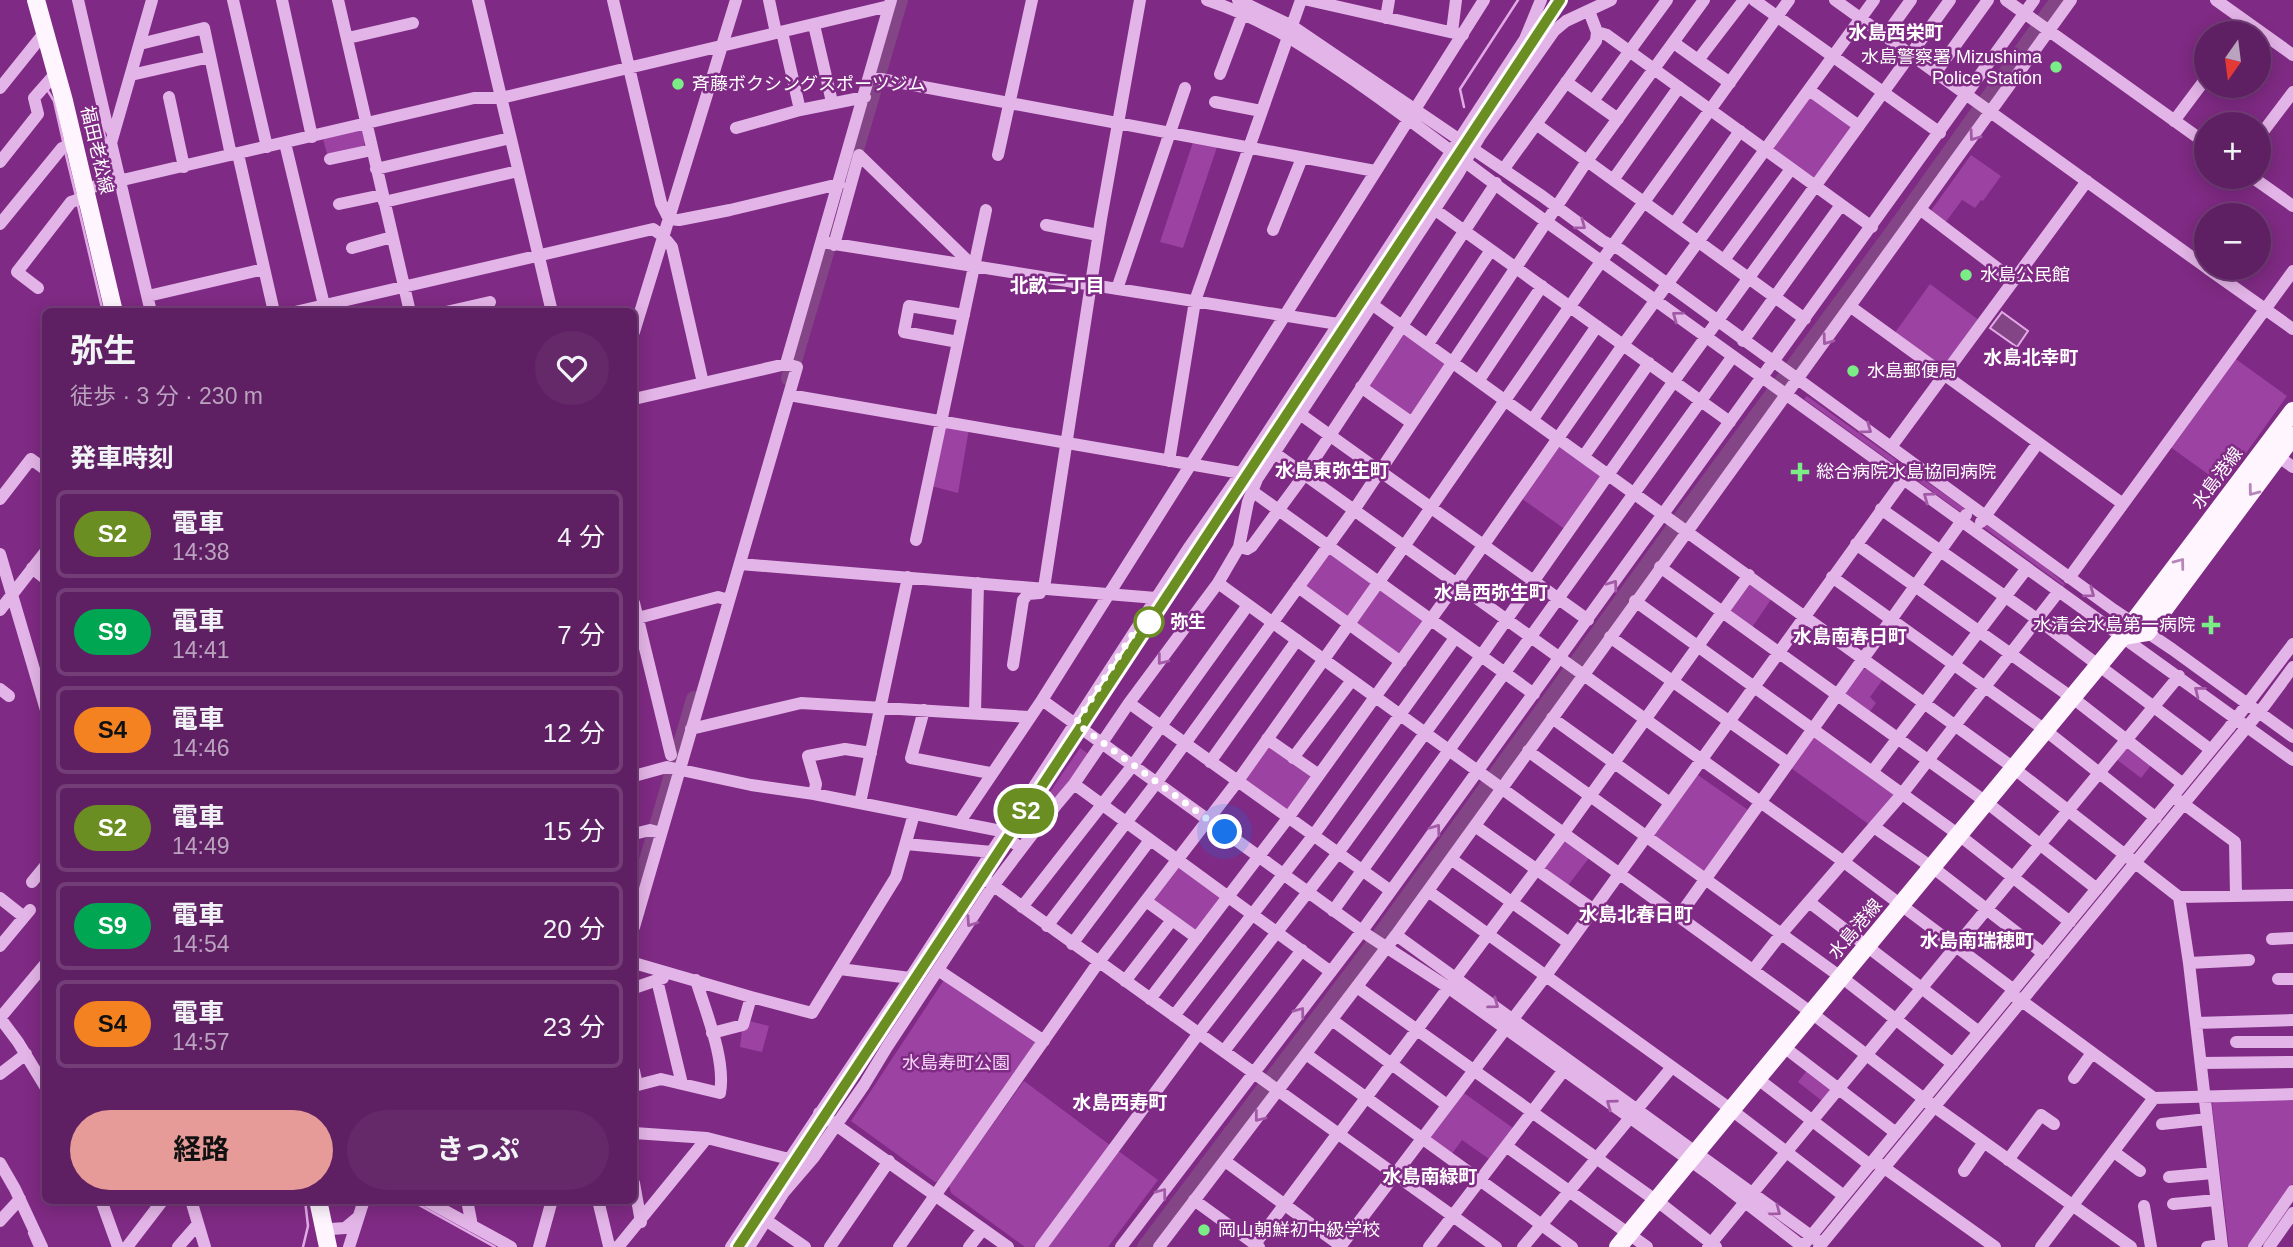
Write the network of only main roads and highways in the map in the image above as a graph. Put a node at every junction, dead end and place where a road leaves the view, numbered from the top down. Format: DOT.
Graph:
graph roads {
  1 [pos="36,0"];
  2 [pos="113,308"];
  3 [pos="2293,411"];
  4 [pos="2293,436"];
  5 [pos="2279,457"];
  6 [pos="319,1204"];
  7 [pos="1624,1241"];
  8 [pos="328,1247"];
  1 -- 2 [label="main road, 福田老松線"];
  3 -- 5 [label="main road, 水島港線"];
  4 -- 5 [label="main road, 水島港線"];
  5 -- 7 [label="main road, 水島港線"];
  6 -- 8 [label="main road"];
}
